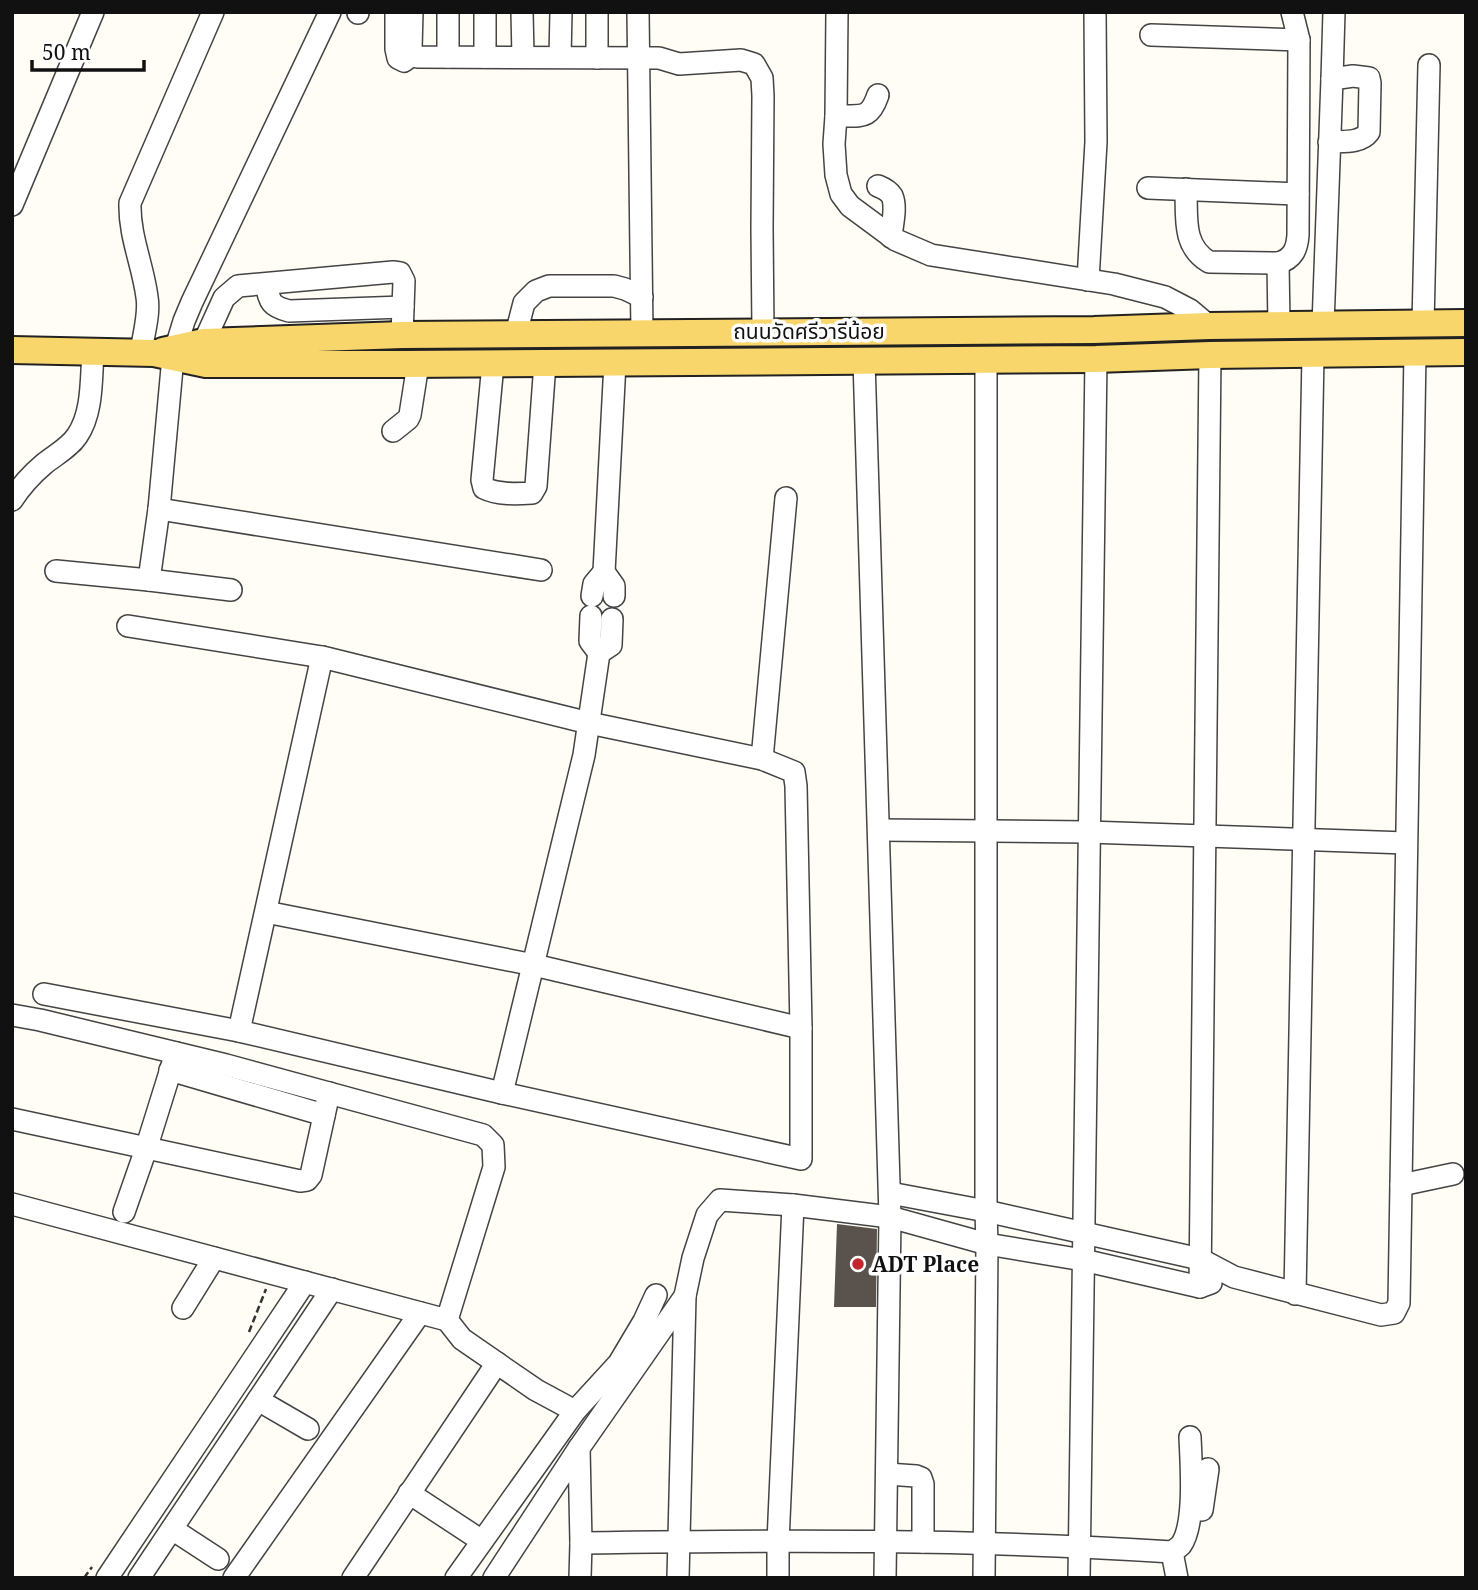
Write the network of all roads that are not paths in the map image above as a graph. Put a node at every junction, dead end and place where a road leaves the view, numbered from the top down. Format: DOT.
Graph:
graph roads {
  1 [pos="93,12"];
  2 [pos="213,12"];
  3 [pos="330,12"];
  4 [pos="396,12"];
  5 [pos="412,12"];
  6 [pos="448,12"];
  7 [pos="485,12"];
  8 [pos="522,12"];
  9 [pos="561,12"];
  10 [pos="597,12"];
  11 [pos="638,12"];
  12 [pos="837,12"];
  13 [pos="1095,12"];
  14 [pos="1292,12"];
  15 [pos="1334,12"];
  16 [pos="1151,35"];
  17 [pos="1299,40"];
  18 [pos="413,54"];
  19 [pos="448,57"];
  20 [pos="485,57"];
  21 [pos="523,57"];
  22 [pos="560,57"];
  23 [pos="597,58"];
  24 [pos="639,58"];
  25 [pos="1429,65"];
  26 [pos="1332,79"];
  27 [pos="878,94"];
  28 [pos="836,116"];
  29 [pos="1329,142"];
  30 [pos="878,186"];
  31 [pos="1148,188"];
  32 [pos="1186,189"];
  33 [pos="1298,194"];
  34 [pos="12,205"];
  35 [pos="891,237"];
  36 [pos="1278,262"];
  37 [pos="1088,280"];
  38 [pos="266,284"];
  39 [pos="642,298"];
  40 [pos="403,307"];
  41 [pos="1466,323"];
  42 [pos="1423,324"];
  43 [pos="1322,325"];
  44 [pos="1209,326"];
  45 [pos="1279,326"];
  46 [pos="763,332"];
  47 [pos="642,333"];
  48 [pos="516,334"];
  49 [pos="402,335"];
  50 [pos="204,342"];
  51 [pos="12,350"];
  52 [pos="93,352"];
  53 [pos="1466,352"];
  54 [pos="161,353"];
  55 [pos="1415,353"];
  56 [pos="1210,355"];
  57 [pos="1313,355"];
  58 [pos="1096,359"];
  59 [pos="864,360"];
  60 [pos="986,360"];
  61 [pos="545,363"];
  62 [pos="615,363"];
  63 [pos="411,364"];
  64 [pos="493,364"];
  65 [pos="393,431"];
  66 [pos="786,498"];
  67 [pos="12,500"];
  68 [pos="159,509"];
  69 [pos="541,570"];
  70 [pos="56,571"];
  71 [pos="149,580"];
  72 [pos="232,590"];
  73 [pos="128,626"];
  74 [pos="322,657"];
  75 [pos="589,723"];
  76 [pos="762,759"];
  77 [pos="879,830"];
  78 [pos="986,831"];
  79 [pos="1088,832"];
  80 [pos="1205,836"];
  81 [pos="1303,839"];
  82 [pos="1406,843"];
  83 [pos="266,912"];
  84 [pos="534,965"];
  85 [pos="44,994"];
  86 [pos="12,1014"];
  87 [pos="801,1028"];
  88 [pos="239,1031"];
  89 [pos="173,1061"];
  90 [pos="329,1093"];
  91 [pos="502,1093"];
  92 [pos="324,1115"];
  93 [pos="12,1119"];
  94 [pos="146,1149"];
  95 [pos="1452,1174"];
  96 [pos="1401,1185"];
  97 [pos="890,1193"];
  98 [pos="12,1205"];
  99 [pos="793,1205"];
  100 [pos="986,1211"];
  101 [pos="124,1212"];
  102 [pos="890,1217"];
  103 [pos="1083,1232"];
  104 [pos="987,1244"];
  105 [pos="214,1258"];
  106 [pos="1200,1259"];
  107 [pos="1083,1260"];
  108 [pos="1234,1277"];
  109 [pos="305,1282"];
  110 [pos="1200,1287"];
  111 [pos="332,1289"];
  112 [pos="1295,1294"];
  113 [pos="656,1295"];
  114 [pos="685,1296"];
  115 [pos="183,1308"];
  116 [pos="420,1312"];
  117 [pos="447,1320"];
  118 [pos="497,1363"];
  119 [pos="258,1400"];
  120 [pos="575,1411"];
  121 [pos="308,1429"];
  122 [pos="1190,1437"];
  123 [pos="579,1448"];
  124 [pos="1208,1469"];
  125 [pos="887,1474"];
  126 [pos="409,1493"];
  127 [pos="172,1529"];
  128 [pos="482,1541"];
  129 [pos="679,1541"];
  130 [pos="581,1542"];
  131 [pos="778,1542"];
  132 [pos="885,1542"];
  133 [pos="923,1542"];
  134 [pos="984,1543"];
  135 [pos="1080,1546"];
  136 [pos="1176,1548"];
  137 [pos="218,1559"];
  138 [pos="99,1572"];
  139 [pos="241,1575"];
  140 [pos="139,1578"];
  141 [pos="353,1578"];
  142 [pos="456,1578"];
  143 [pos="494,1578"];
  144 [pos="580,1578"];
  145 [pos="678,1578"];
  146 [pos="778,1578"];
  147 [pos="885,1578"];
  148 [pos="984,1578"];
  149 [pos="1079,1578"];
  150 [pos="1177,1578"];
  1 -- 34 [label="street"];
  2 -- 54 [label="street"];
  3 -- 54 [label="street"];
  4 -- 18 [label="street"];
  5 -- 18 [label="street"];
  6 -- 19 [label="street"];
  7 -- 20 [label="street"];
  8 -- 21 [label="street"];
  9 -- 22 [label="street"];
  10 -- 23 [label="street"];
  11 -- 24 [label="street"];
  12 -- 28 [label="street"];
  13 -- 37 [label="street"];
  14 -- 17 [label="street"];
  15 -- 26 [label="street"];
  16 -- 17 [label="street"];
  17 -- 33 [label="street"];
  18 -- 19 [label="street"];
  19 -- 20 [label="street"];
  20 -- 21 [label="street"];
  21 -- 22 [label="street"];
  22 -- 23 [label="street"];
  23 -- 24 [label="street"];
  24 -- 39 [label="street"];
  24 -- 46 [label="street"];
  25 -- 42 [label="street"];
  26 -- 29 [label="street"];
  26 -- 29 [label="street"];
  27 -- 28 [label="street"];
  28 -- 35 [label="street"];
  29 -- 43 [label="street"];
  30 -- 35 [label="street"];
  31 -- 32 [label="street"];
  32 -- 33 [label="street"];
  32 -- 36 [label="street"];
  33 -- 36 [label="street"];
  35 -- 37 [label="street"];
  36 -- 45 [label="street"];
  37 -- 44 [label="street"];
  38 -- 40 [label="street"];
  38 -- 40 [label="street"];
  38 -- 50 [label="street"];
  39 -- 47 [label="street"];
  39 -- 48 [label="street"];
  40 -- 49 [label="street"];
  41 -- 42 [label="main road, ถนนวัดศรีวารีน้อย"];
  42 -- 43 [label="main road, ถนนวัดศรีวารีน้อย"];
  43 -- 45 [label="main road, ถนนวัดศรีวารีน้อย"];
  44 -- 45 [label="main road, ถนนวัดศรีวารีน้อย"];
  44 -- 46 [label="main road, ถนนวัดศรีวารีน้อย"];
  46 -- 47 [label="main road, ถนนวัดศรีวารีน้อย"];
  47 -- 48 [label="main road, ถนนวัดศรีวารีน้อย"];
  48 -- 49 [label="main road, ถนนวัดศรีวารีน้อย"];
  49 -- 50 [label="main road, ถนนวัดศรีวารีน้อย"];
  49 -- 63 [label="main road"];
  50 -- 54 [label="main road, ถนนวัดศรีวารีน้อย"];
  51 -- 52 [label="main road, ถนนวัดศรีวารีน้อย"];
  52 -- 54 [label="main road, ถนนวัดศรีวารีน้อย"];
  52 -- 67 [label="street"];
  53 -- 55 [label="main road, ถนนวัดศรีวารีน้อย"];
  54 -- 63 [label="main road, ถนนวัดศรีวารีน้อย"];
  54 -- 68 [label="street"];
  55 -- 57 [label="main road, ถนนวัดศรีวารีน้อย"];
  55 -- 82 [label="street"];
  56 -- 57 [label="main road, ถนนวัดศรีวารีน้อย"];
  56 -- 58 [label="main road, ถนนวัดศรีวารีน้อย"];
  56 -- 80 [label="street"];
  57 -- 81 [label="street"];
  58 -- 60 [label="main road, ถนนวัดศรีวารีน้อย"];
  58 -- 79 [label="street"];
  59 -- 60 [label="main road, ถนนวัดศรีวารีน้อย"];
  59 -- 62 [label="main road, ถนนวัดศรีวารีน้อย"];
  59 -- 77 [label="street"];
  60 -- 78 [label="street"];
  61 -- 62 [label="main road, ถนนวัดศรีวารีน้อย"];
  61 -- 64 [label="main road, ถนนวัดศรีวารีน้อย"];
  61 -- 64 [label="street"];
  62 -- 75 [label="street"];
  63 -- 64 [label="main road, ถนนวัดศรีวารีน้อย"];
  63 -- 65 [label="street"];
  66 -- 76 [label="street"];
  68 -- 69 [label="street"];
  68 -- 71 [label="street"];
  70 -- 71 [label="street"];
  71 -- 72 [label="street"];
  73 -- 74 [label="street"];
  74 -- 75 [label="street"];
  74 -- 83 [label="street"];
  75 -- 76 [label="street"];
  75 -- 84 [label="street"];
  76 -- 87 [label="street"];
  77 -- 78 [label="street"];
  77 -- 97 [label="street"];
  78 -- 79 [label="street"];
  78 -- 100 [label="street"];
  79 -- 80 [label="street"];
  79 -- 103 [label="street"];
  80 -- 81 [label="street"];
  80 -- 106 [label="street"];
  81 -- 82 [label="street"];
  81 -- 112 [label="street"];
  82 -- 96 [label="street"];
  83 -- 84 [label="street"];
  83 -- 88 [label="street"];
  84 -- 87 [label="street"];
  84 -- 91 [label="street"];
  85 -- 88 [label="street"];
  86 -- 89 [label="street"];
  87 -- 91 [label="street"];
  88 -- 91 [label="street"];
  89 -- 90 [label="street"];
  89 -- 92 [label="street"];
  89 -- 94 [label="street"];
  90 -- 92 [label="street"];
  90 -- 117 [label="street"];
  92 -- 94 [label="street"];
  93 -- 94 [label="street"];
  94 -- 101 [label="street"];
  95 -- 96 [label="street"];
  96 -- 112 [label="street"];
  97 -- 100 [label="street"];
  97 -- 102 [label="street"];
  98 -- 105 [label="street"];
  99 -- 102 [label="street"];
  99 -- 114 [label="street"];
  99 -- 131 [label="street"];
  100 -- 103 [label="street"];
  100 -- 104 [label="street"];
  102 -- 104 [label="street"];
  102 -- 125 [label="street"];
  103 -- 106 [label="street"];
  103 -- 107 [label="street"];
  104 -- 107 [label="street"];
  104 -- 134 [label="street"];
  105 -- 109 [label="street"];
  105 -- 115 [label="street"];
  106 -- 108 [label="street"];
  106 -- 110 [label="street"];
  107 -- 110 [label="street"];
  107 -- 135 [label="street"];
  108 -- 110 [label="street"];
  108 -- 112 [label="street"];
  109 -- 111 [label="street"];
  109 -- 138 [label="street"];
  111 -- 116 [label="street"];
  111 -- 119 [label="street"];
  113 -- 120 [label="street"];
  114 -- 123 [label="street"];
  114 -- 129 [label="street"];
  116 -- 117 [label="street"];
  116 -- 139 [label="street"];
  117 -- 118 [label="street"];
  118 -- 120 [label="street"];
  118 -- 126 [label="street"];
  119 -- 121 [label="street"];
  119 -- 127 [label="street"];
  120 -- 128 [label="street"];
  122 -- 136 [label="street"];
  123 -- 130 [label="street"];
  123 -- 143 [label="street"];
  124 -- 136 [label="street"];
  125 -- 132 [label="street"];
  125 -- 133 [label="street"];
  126 -- 128 [label="street"];
  126 -- 141 [label="street"];
  127 -- 137 [label="street"];
  127 -- 140 [label="street"];
  128 -- 142 [label="street"];
  129 -- 130 [label="street"];
  129 -- 131 [label="street"];
  129 -- 145 [label="street"];
  130 -- 144 [label="street"];
  131 -- 132 [label="street"];
  131 -- 146 [label="street"];
  132 -- 133 [label="street"];
  132 -- 147 [label="street"];
  133 -- 134 [label="street"];
  134 -- 135 [label="street"];
  134 -- 148 [label="street"];
  135 -- 136 [label="street"];
  135 -- 149 [label="street"];
  136 -- 150 [label="street"];
}
